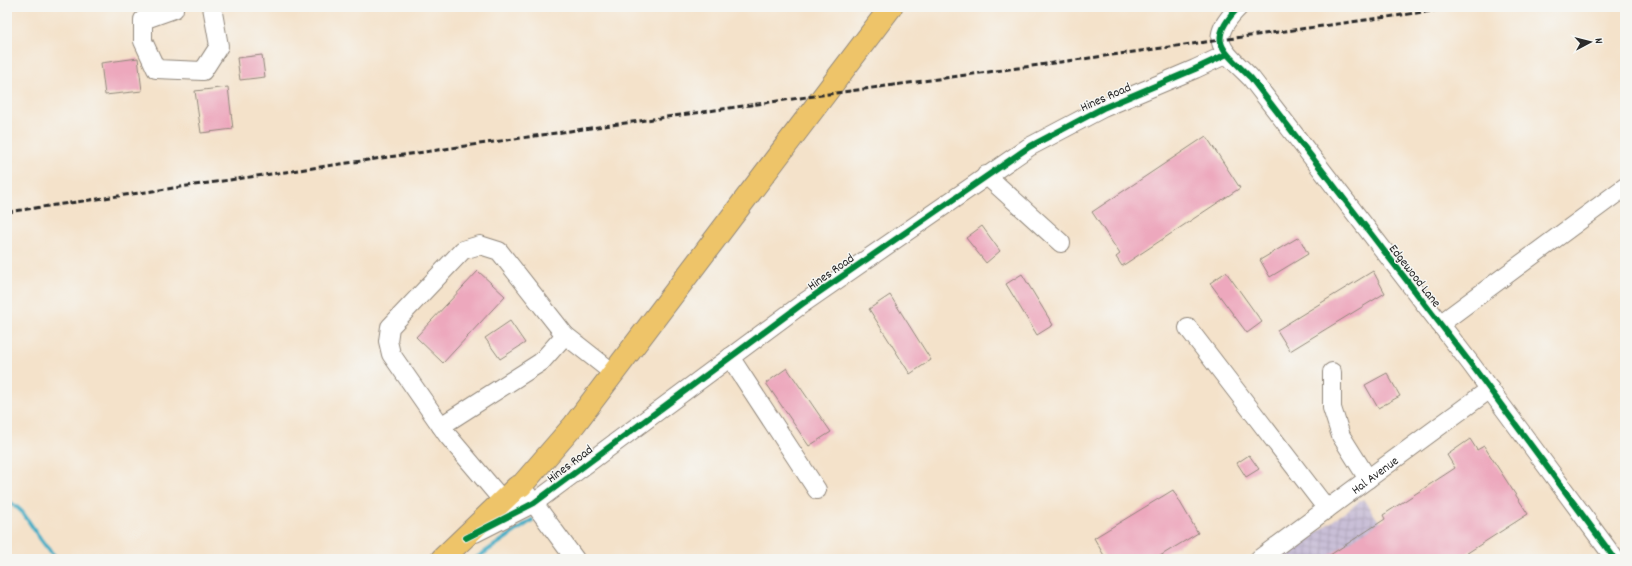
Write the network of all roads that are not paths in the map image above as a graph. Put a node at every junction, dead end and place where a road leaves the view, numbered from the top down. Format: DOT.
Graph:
graph roads {
  1 [pos="174,7"];
  2 [pos="212,7"];
  3 [pos="891,7"];
  4 [pos="1239,7"];
  5 [pos="1227,54"];
  6 [pos="986,175"];
  7 [pos="1625,187"];
  8 [pos="1061,243"];
  9 [pos="1440,324"];
  10 [pos="1188,328"];
  11 [pos="565,335"];
  12 [pos="730,357"];
  13 [pos="612,372"];
  14 [pos="1332,372"];
  15 [pos="1490,389"];
  16 [pos="441,426"];
  17 [pos="1368,479"];
  18 [pos="521,486"];
  19 [pos="817,490"];
  20 [pos="534,503"];
  21 [pos="507,507"];
  22 [pos="1327,509"];
  23 [pos="1618,554"];
  24 [pos="442,559"];
  25 [pos="576,559"];
  26 [pos="1259,559"];
  1 -- 2 [label="street"];
  3 -- 13 [label="main road"];
  4 -- 5 [label="street, Edgewood Lane"];
  5 -- 6 [label="street, Hines Road"];
  5 -- 9 [label="street, Edgewood Lane"];
  6 -- 8 [label="street"];
  6 -- 12 [label="street, Hines Road"];
  7 -- 9 [label="street"];
  9 -- 15 [label="street, Edgewood Lane"];
  10 -- 22 [label="street"];
  11 -- 13 [label="street"];
  11 -- 16 [label="street"];
  11 -- 16 [label="street"];
  12 -- 19 [label="street"];
  12 -- 20 [label="street, Hines Road"];
  13 -- 18 [label="main road"];
  14 -- 17 [label="street"];
  15 -- 17 [label="street, Hal Avenue"];
  15 -- 23 [label="street, Edgewood Lane"];
  16 -- 21 [label="street"];
  17 -- 22 [label="street, Hal Avenue"];
  18 -- 20 [label="street"];
  18 -- 21 [label="main road"];
  20 -- 21 [label="street, Hines Road"];
  20 -- 25 [label="street"];
  21 -- 24 [label="main road"];
  22 -- 26 [label="street, Hal Avenue"];
}
